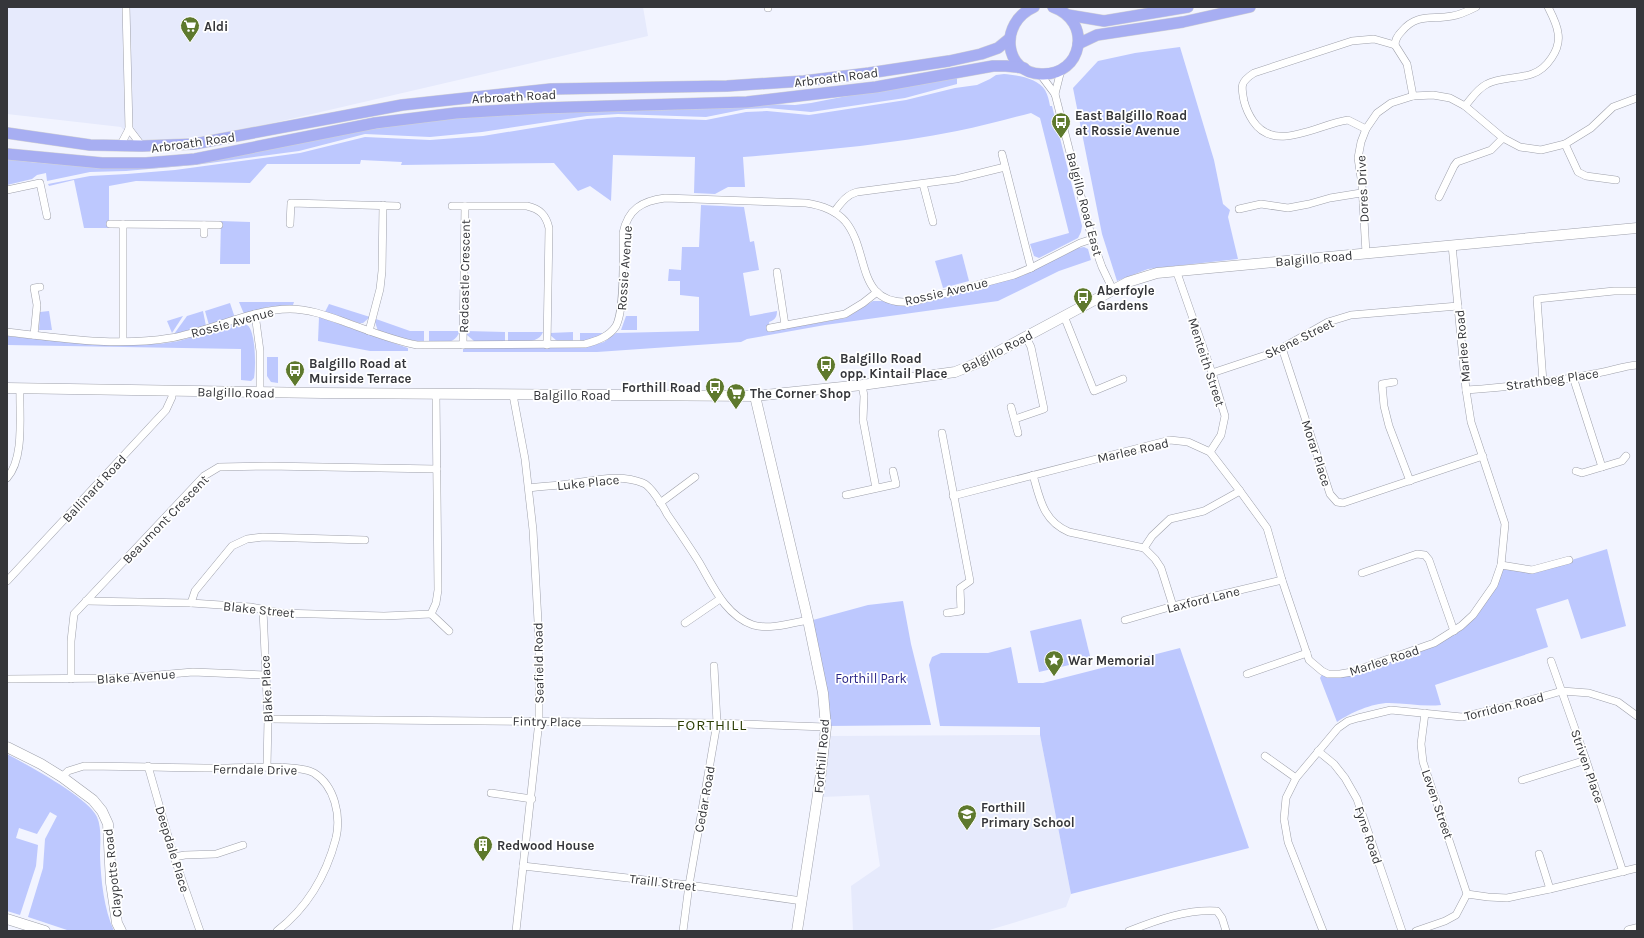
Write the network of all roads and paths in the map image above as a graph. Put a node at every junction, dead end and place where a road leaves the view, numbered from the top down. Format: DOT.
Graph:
graph roads {
  1 [pos="126,7"];
  2 [pos="1034,7"];
  3 [pos="1053,7"];
  4 [pos="1188,7"];
  5 [pos="1250,7"];
  6 [pos="1476,7"];
  7 [pos="1548,7"];
  8 [pos="1020,11"];
  9 [pos="1068,15"];
  10 [pos="1010,39"];
  11 [pos="1078,44"];
  12 [pos="1395,45"];
  13 [pos="1024,68"];
  14 [pos="1061,70"];
  15 [pos="1040,74"];
  16 [pos="1055,94"];
  17 [pos="1413,96"];
  18 [pos="1637,98"];
  19 [pos="1465,106"];
  20 [pos="129,129"];
  21 [pos="1366,129"];
  22 [pos="7,133"];
  23 [pos="1503,138"];
  24 [pos="1566,144"];
  25 [pos="120,146"];
  26 [pos="142,146"];
  27 [pos="7,154"];
  28 [pos="1002,154"];
  29 [pos="1005,167"];
  30 [pos="1616,180"];
  31 [pos="923,184"];
  32 [pos="7,190"];
  33 [pos="1361,193"];
  34 [pos="1439,197"];
  35 [pos="383,205"];
  36 [pos="397,206"];
  37 [pos="452,206"];
  38 [pos="465,206"];
  39 [pos="1239,209"];
  40 [pos="834,212"];
  41 [pos="47,216"];
  42 [pos="933,222"];
  43 [pos="110,224"];
  44 [pos="124,224"];
  45 [pos="290,224"];
  46 [pos="204,225"];
  47 [pos="219,225"];
  48 [pos="1637,228"];
  49 [pos="204,234"];
  50 [pos="1092,239"];
  51 [pos="1452,245"];
  52 [pos="1366,253"];
  53 [pos="1031,268"];
  54 [pos="1176,270"];
  55 [pos="777,272"];
  56 [pos="40,287"];
  57 [pos="1113,290"];
  58 [pos="1637,291"];
  59 [pos="877,292"];
  60 [pos="1458,306"];
  61 [pos="255,314"];
  62 [pos="1064,316"];
  63 [pos="785,325"];
  64 [pos="770,328"];
  65 [pos="369,331"];
  66 [pos="7,332"];
  67 [pos="34,335"];
  68 [pos="1026,337"];
  69 [pos="123,341"];
  70 [pos="547,344"];
  71 [pos="463,345"];
  72 [pos="1282,348"];
  73 [pos="1637,364"];
  74 [pos="1212,373"];
  75 [pos="1573,377"];
  76 [pos="1123,379"];
  77 [pos="1394,382"];
  78 [pos="1543,382"];
  79 [pos="862,385"];
  80 [pos="7,388"];
  81 [pos="20,388"];
  82 [pos="1466,390"];
  83 [pos="172,391"];
  84 [pos="260,392"];
  85 [pos="436,394"];
  86 [pos="513,395"];
  87 [pos="755,396"];
  88 [pos="1011,407"];
  89 [pos="1015,419"];
  90 [pos="942,433"];
  91 [pos="1018,433"];
  92 [pos="1210,452"];
  93 [pos="1482,456"];
  94 [pos="1626,456"];
  95 [pos="7,464"];
  96 [pos="14,466"];
  97 [pos="1602,467"];
  98 [pos="437,469"];
  99 [pos="893,471"];
  100 [pos="1576,471"];
  101 [pos="1033,475"];
  102 [pos="695,477"];
  103 [pos="7,478"];
  104 [pos="1410,481"];
  105 [pos="529,488"];
  106 [pos="876,488"];
  107 [pos="1240,490"];
  108 [pos="846,495"];
  109 [pos="953,496"];
  110 [pos="660,503"];
  111 [pos="365,540"];
  112 [pos="1144,548"];
  113 [pos="1569,560"];
  114 [pos="1501,565"];
  115 [pos="1362,573"];
  116 [pos="1282,580"];
  117 [pos="7,581"];
  118 [pos="720,599"];
  119 [pos="86,601"];
  120 [pos="191,603"];
  121 [pos="1173,606"];
  122 [pos="263,610"];
  123 [pos="947,613"];
  124 [pos="431,614"];
  125 [pos="808,620"];
  126 [pos="1125,620"];
  127 [pos="685,623"];
  128 [pos="449,631"];
  129 [pos="1454,631"];
  130 [pos="1307,653"];
  131 [pos="1551,661"];
  132 [pos="714,666"];
  133 [pos="1247,674"];
  134 [pos="265,675"];
  135 [pos="7,679"];
  136 [pos="70,679"];
  137 [pos="1562,691"];
  138 [pos="1425,713"];
  139 [pos="1637,716"];
  140 [pos="268,719"];
  141 [pos="539,721"];
  142 [pos="717,723"];
  143 [pos="826,727"];
  144 [pos="7,747"];
  145 [pos="1318,751"];
  146 [pos="1265,756"];
  147 [pos="1586,760"];
  148 [pos="148,766"];
  149 [pos="267,767"];
  150 [pos="62,777"];
  151 [pos="1296,778"];
  152 [pos="1522,780"];
  153 [pos="491,793"];
  154 [pos="532,799"];
  155 [pos="242,845"];
  156 [pos="1539,854"];
  157 [pos="174,857"];
  158 [pos="523,866"];
  159 [pos="1637,868"];
  160 [pos="1623,872"];
  161 [pos="689,885"];
  162 [pos="1550,890"];
  163 [pos="1467,894"];
  164 [pos="802,900"];
  165 [pos="7,919"];
  166 [pos="1637,929"];
  167 [pos="45,931"];
  168 [pos="121,931"];
  169 [pos="200,931"];
  170 [pos="277,931"];
  171 [pos="516,931"];
  172 [pos="683,931"];
  173 [pos="797,931"];
  174 [pos="1130,931"];
  175 [pos="1226,931"];
  176 [pos="1323,931"];
  177 [pos="1402,931"];
  178 [pos="1416,931"];
  179 [pos="1629,931"];
  1 -- 20 [label="street"];
  2 -- 8 [label="main road"];
  3 -- 9 [label="main road"];
  4 -- 9 [label="main road"];
  5 -- 11 [label="main road"];
  6 -- 12 [label="street"];
  7 -- 19 [label="street"];
  8 -- 10 [label="main road"];
  9 -- 11 [label="main road"];
  10 -- 13 [label="main road"];
  10 -- 26 [label="main road, Arbroath Road"];
  11 -- 14 [label="main road"];
  12 -- 17 [label="street"];
  12 -- 21 [label="street"];
  13 -- 15 [label="main road, Arbroath Road"];
  13 -- 27 [label="main road, Arbroath Road"];
  14 -- 15 [label="main road"];
  14 -- 16 [label="street, Balgillo Road East"];
  15 -- 16 [label="street, Balgillo Road East"];
  16 -- 50 [label="street, Balgillo Road East"];
  17 -- 19 [label="street, Dores Drive"];
  17 -- 21 [label="street, Dores Drive"];
  18 -- 24 [label="street, Dores Drive"];
  19 -- 23 [label="street, Dores Drive"];
  20 -- 25 [label="street"];
  20 -- 26 [label="street"];
  21 -- 33 [label="street, Dores Drive"];
  22 -- 25 [label="main road, Arbroath Road"];
  23 -- 24 [label="street, Dores Drive"];
  23 -- 34 [label="street"];
  24 -- 30 [label="street"];
  25 -- 26 [label="main road, Arbroath Road"];
  28 -- 29 [label="street"];
  29 -- 31 [label="street"];
  29 -- 53 [label="street"];
  31 -- 40 [label="street"];
  31 -- 42 [label="street"];
  32 -- 41 [label="street"];
  33 -- 39 [label="street"];
  33 -- 52 [label="street, Dores Drive"];
  35 -- 36 [label="street"];
  35 -- 45 [label="street"];
  35 -- 65 [label="street"];
  37 -- 38 [label="street, Redcastle Crescent"];
  38 -- 70 [label="street, Redcastle Crescent"];
  38 -- 71 [label="street, Redcastle Crescent"];
  40 -- 59 [label="street, Rossie Avenue"];
  40 -- 70 [label="street, Rossie Avenue"];
  43 -- 44 [label="street"];
  44 -- 46 [label="street"];
  44 -- 69 [label="street"];
  46 -- 47 [label="street"];
  46 -- 49 [label="street"];
  48 -- 51 [label="street, Balgillo Road"];
  50 -- 53 [label="street, Rossie Avenue"];
  50 -- 57 [label="street, Balgillo Road East"];
  51 -- 52 [label="street, Balgillo Road"];
  51 -- 60 [label="street, Marlee Road"];
  52 -- 54 [label="street, Balgillo Road"];
  53 -- 59 [label="street, Rossie Avenue"];
  54 -- 57 [label="street, Balgillo Road"];
  54 -- 74 [label="street, Menteith Street"];
  55 -- 63 [label="street"];
  56 -- 67 [label="street"];
  57 -- 62 [label="street, Balgillo Road"];
  58 -- 78 [label="street"];
  59 -- 63 [label="street"];
  60 -- 72 [label="street, Skene Street"];
  60 -- 82 [label="street, Marlee Road"];
  61 -- 65 [label="street, Rossie Avenue"];
  61 -- 69 [label="street, Rossie Avenue"];
  61 -- 84 [label="street"];
  62 -- 68 [label="street, Balgillo Road"];
  62 -- 76 [label="street"];
  63 -- 64 [label="street"];
  65 -- 71 [label="street, Rossie Avenue"];
  66 -- 67 [label="street, Rossie Avenue"];
  67 -- 69 [label="street, Rossie Avenue"];
  68 -- 79 [label="street, Balgillo Road"];
  68 -- 89 [label="street"];
  70 -- 71 [label="street, Rossie Avenue"];
  72 -- 74 [label="street, Skene Street"];
  72 -- 104 [label="street, Morar Place"];
  73 -- 75 [label="street, Strathbeg Place"];
  74 -- 92 [label="street, Menteith Street"];
  75 -- 78 [label="street, Strathbeg Place"];
  75 -- 97 [label="street"];
  77 -- 104 [label="street"];
  78 -- 82 [label="street, Strathbeg Place"];
  79 -- 87 [label="street, Balgillo Road"];
  79 -- 106 [label="street"];
  80 -- 81 [label="street, Balgillo Road"];
  81 -- 83 [label="street, Balgillo Road"];
  81 -- 96 [label="street"];
  82 -- 93 [label="street, Marlee Road"];
  83 -- 84 [label="street, Balgillo Road"];
  83 -- 117 [label="street, Ballinard Road"];
  84 -- 85 [label="street, Balgillo Road"];
  85 -- 86 [label="street, Balgillo Road"];
  85 -- 98 [label="street"];
  86 -- 87 [label="street, Balgillo Road"];
  86 -- 105 [label="street, Seafield Road"];
  87 -- 125 [label="street, Forthill Road"];
  88 -- 89 [label="street"];
  89 -- 91 [label="street"];
  90 -- 109 [label="street"];
  92 -- 101 [label="street, Marlee Road"];
  92 -- 107 [label="street, Marlee Road"];
  93 -- 104 [label="street, Morar Place"];
  93 -- 114 [label="street, Marlee Road"];
  94 -- 97 [label="street"];
  95 -- 96 [label="street"];
  96 -- 103 [label="street"];
  97 -- 100 [label="street"];
  98 -- 119 [label="street, Beaumont Crescent"];
  98 -- 124 [label="street"];
  99 -- 106 [label="street"];
  101 -- 109 [label="street, Marlee Road"];
  101 -- 112 [label="street"];
  102 -- 110 [label="street"];
  105 -- 110 [label="street, Luke Place"];
  105 -- 141 [label="street, Seafield Road"];
  106 -- 108 [label="street"];
  107 -- 112 [label="street"];
  107 -- 116 [label="street, Marlee Road"];
  109 -- 123 [label="street"];
  110 -- 118 [label="street, Luke Place"];
  111 -- 120 [label="street"];
  112 -- 121 [label="street"];
  113 -- 114 [label="street"];
  114 -- 129 [label="street, Marlee Road"];
  115 -- 129 [label="street"];
  116 -- 121 [label="street, Laxford Lane"];
  116 -- 130 [label="street, Marlee Road"];
  118 -- 125 [label="street, Luke Place"];
  118 -- 127 [label="street"];
  119 -- 120 [label="street, Blake Street"];
  119 -- 136 [label="street, Beaumont Crescent"];
  120 -- 122 [label="street, Blake Street"];
  121 -- 126 [label="street, Laxford Lane"];
  122 -- 124 [label="street, Blake Street"];
  122 -- 134 [label="street, Blake Place"];
  124 -- 128 [label="street"];
  125 -- 143 [label="street, Forthill Road"];
  129 -- 130 [label="street, Marlee Road"];
  130 -- 133 [label="street"];
  131 -- 137 [label="street, Striven Place"];
  132 -- 142 [label="street, Cedar Road"];
  134 -- 136 [label="street, Blake Avenue"];
  134 -- 140 [label="street, Blake Place"];
  135 -- 136 [label="street, Blake Avenue"];
  137 -- 138 [label="street, Torridon Road"];
  137 -- 139 [label="street, Torridon Road"];
  137 -- 147 [label="street, Striven Place"];
  138 -- 145 [label="street, Torridon Road"];
  138 -- 163 [label="street, Leven Street"];
  140 -- 141 [label="street, Fintry Place"];
  140 -- 149 [label="street, Blake Place"];
  141 -- 142 [label="street, Fintry Place"];
  141 -- 154 [label="street, Seafield Road"];
  142 -- 143 [label="street, Fintry Place"];
  142 -- 161 [label="street, Cedar Road"];
  143 -- 164 [label="street, Forthill Road"];
  144 -- 150 [label="street, Claypotts Road"];
  145 -- 151 [label="street, Torridon Road"];
  145 -- 177 [label="street, Fyne Road"];
  146 -- 151 [label="street"];
  147 -- 152 [label="street"];
  147 -- 160 [label="street, Striven Place"];
  148 -- 149 [label="street, Ferndale Drive"];
  148 -- 150 [label="street, Ferndale Drive"];
  148 -- 157 [label="street, Deepdale Place"];
  149 -- 170 [label="street, Ferndale Drive"];
  150 -- 168 [label="street, Claypotts Road"];
  151 -- 176 [label="street, Torridon Road"];
  153 -- 154 [label="street"];
  154 -- 158 [label="street, Seafield Road"];
  155 -- 157 [label="street"];
  156 -- 162 [label="street"];
  157 -- 169 [label="street, Deepdale Place"];
  158 -- 161 [label="street, Traill Street"];
  158 -- 171 [label="street, Seafield Road"];
  159 -- 160 [label="street"];
  160 -- 162 [label="street"];
  161 -- 164 [label="street, Traill Street"];
  161 -- 172 [label="street, Cedar Road"];
  162 -- 163 [label="street"];
  163 -- 178 [label="street"];
  164 -- 173 [label="street, Forthill Road"];
  165 -- 167 [label="street"];
  166 -- 179 [label="street"];
  174 -- 175 [label="street"];
}
